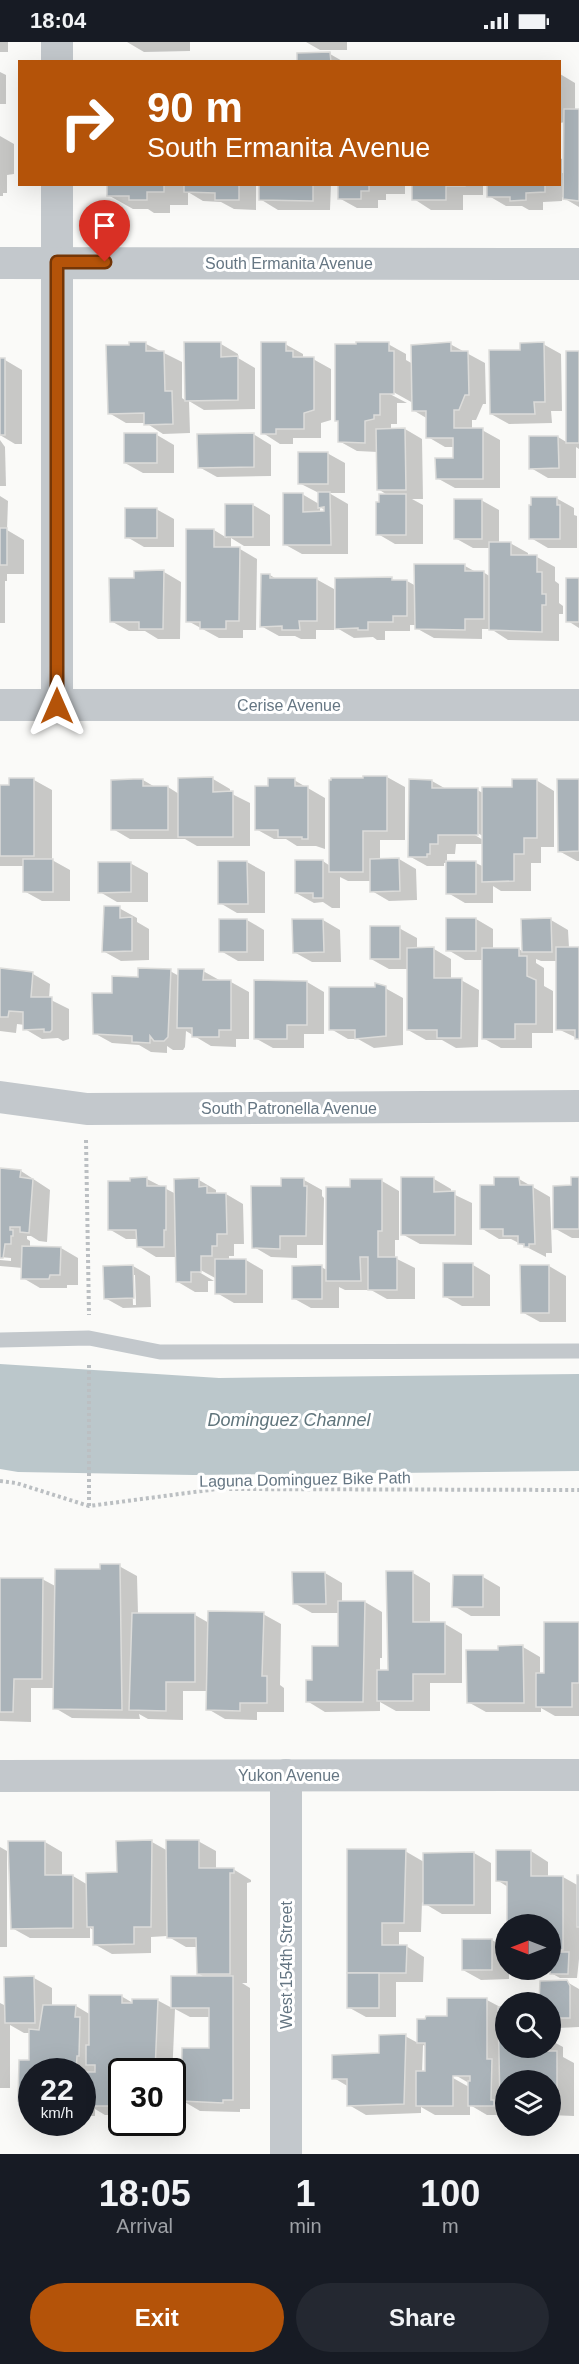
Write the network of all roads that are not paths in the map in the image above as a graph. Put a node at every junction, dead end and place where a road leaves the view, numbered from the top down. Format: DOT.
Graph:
graph roads {
  1 [pos="57,42"];
  2 [pos="57,60"];
  3 [pos="57,186"];
  4 [pos="0,262"];
  5 [pos="57,262"];
  6 [pos="579,264"];
  7 [pos="0,705"];
  8 [pos="579,705"];
  9 [pos="57,706"];
  10 [pos="0,1097"];
  11 [pos="579,1106"];
  12 [pos="0,1340"];
  13 [pos="579,1351"];
  14 [pos="286,1775"];
  15 [pos="579,1775"];
  16 [pos="0,1776"];
  17 [pos="286,2154"];
  1 -- 2 [label="street"];
  3 -- 5 [label="street"];
  4 -- 5 [label="street, South Ermanita Avenue"];
  5 -- 6 [label="street, South Ermanita Avenue"];
  5 -- 9 [label="street"];
  7 -- 9 [label="street, Cerise Avenue"];
  8 -- 9 [label="street, Cerise Avenue"];
  10 -- 11 [label="street, South Patronella Avenue"];
  12 -- 13 [label="lane"];
  14 -- 15 [label="street, Yukon Avenue"];
  14 -- 16 [label="street, Yukon Avenue"];
  14 -- 17 [label="street, West 154th Street"];
}
